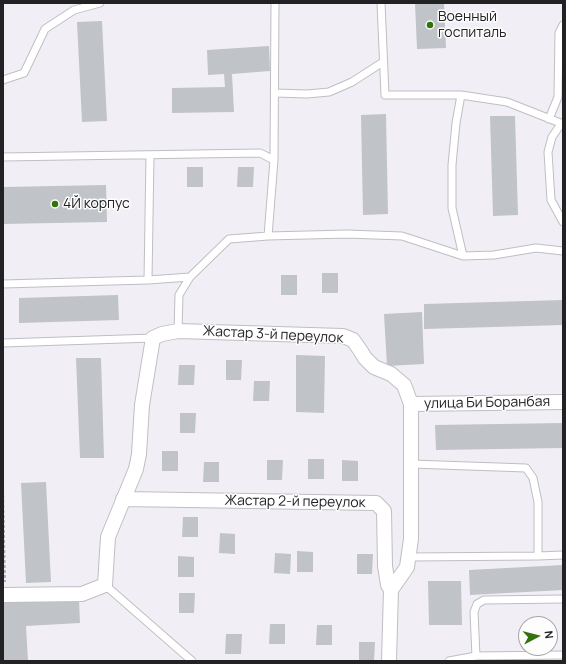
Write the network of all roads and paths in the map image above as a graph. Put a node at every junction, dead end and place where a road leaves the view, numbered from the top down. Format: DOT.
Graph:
graph roads {
  1 [pos="100,3"];
  2 [pos="275,3"];
  3 [pos="381,3"];
  4 [pos="563,25"];
  5 [pos="384,62"];
  6 [pos="3,80"];
  7 [pos="275,93"];
  8 [pos="461,95"];
  9 [pos="561,99"];
  10 [pos="549,120"];
  11 [pos="562,124"];
  12 [pos="150,156"];
  13 [pos="3,157"];
  14 [pos="274,160"];
  15 [pos="563,222"];
  16 [pos="268,236"];
  17 [pos="563,251"];
  18 [pos="463,256"];
  19 [pos="190,277"];
  20 [pos="148,280"];
  21 [pos="3,284"];
  22 [pos="178,331"];
  23 [pos="153,338"];
  24 [pos="3,343"];
  25 [pos="563,402"];
  26 [pos="411,404"];
  27 [pos="412,464"];
  28 [pos="3,490"];
  29 [pos="123,499"];
  30 [pos="563,555"];
  31 [pos="538,556"];
  32 [pos="409,557"];
  33 [pos="104,585"];
  34 [pos="391,590"];
  35 [pos="4,595"];
  36 [pos="563,600"];
  37 [pos="563,655"];
  38 [pos="476,656"];
  39 [pos="192,661"];
  40 [pos="389,661"];
  41 [pos="449,661"];
  1 -- 6 [label="lane"];
  2 -- 7 [label="lane"];
  3 -- 5 [label="lane"];
  4 -- 9 [label="lane"];
  5 -- 7 [label="lane"];
  5 -- 8 [label="lane"];
  7 -- 14 [label="lane"];
  8 -- 10 [label="lane"];
  8 -- 18 [label="lane"];
  9 -- 10 [label="lane"];
  10 -- 11 [label="lane"];
  11 -- 15 [label="lane"];
  12 -- 13 [label="lane"];
  12 -- 14 [label="lane"];
  12 -- 20 [label="lane"];
  14 -- 16 [label="lane"];
  16 -- 18 [label="lane"];
  16 -- 19 [label="lane"];
  17 -- 18 [label="lane"];
  19 -- 20 [label="lane"];
  19 -- 22 [label="lane"];
  20 -- 21 [label="lane"];
  22 -- 23 [label="street, Жастар 3-й переулок"];
  22 -- 26 [label="street, Жастар 3-й переулок"];
  23 -- 24 [label="lane"];
  23 -- 29 [label="street"];
  25 -- 26 [label="street, улица Би Боранбая"];
  26 -- 27 [label="street, Жастар 3-й переулок"];
  27 -- 31 [label="lane"];
  27 -- 32 [label="street, Жастар 3-й переулок"];
  28 -- 35 [label="path"];
  29 -- 33 [label="street"];
  29 -- 34 [label="street, Жастар 2-й переулок"];
  30 -- 31 [label="lane"];
  31 -- 32 [label="lane"];
  32 -- 34 [label="street, Жастар 3-й переулок"];
  33 -- 35 [label="street"];
  33 -- 39 [label="lane"];
  34 -- 40 [label="street, Жастар 2-й переулок"];
  36 -- 38 [label="lane"];
  37 -- 38 [label="lane"];
  38 -- 41 [label="lane"];
}
